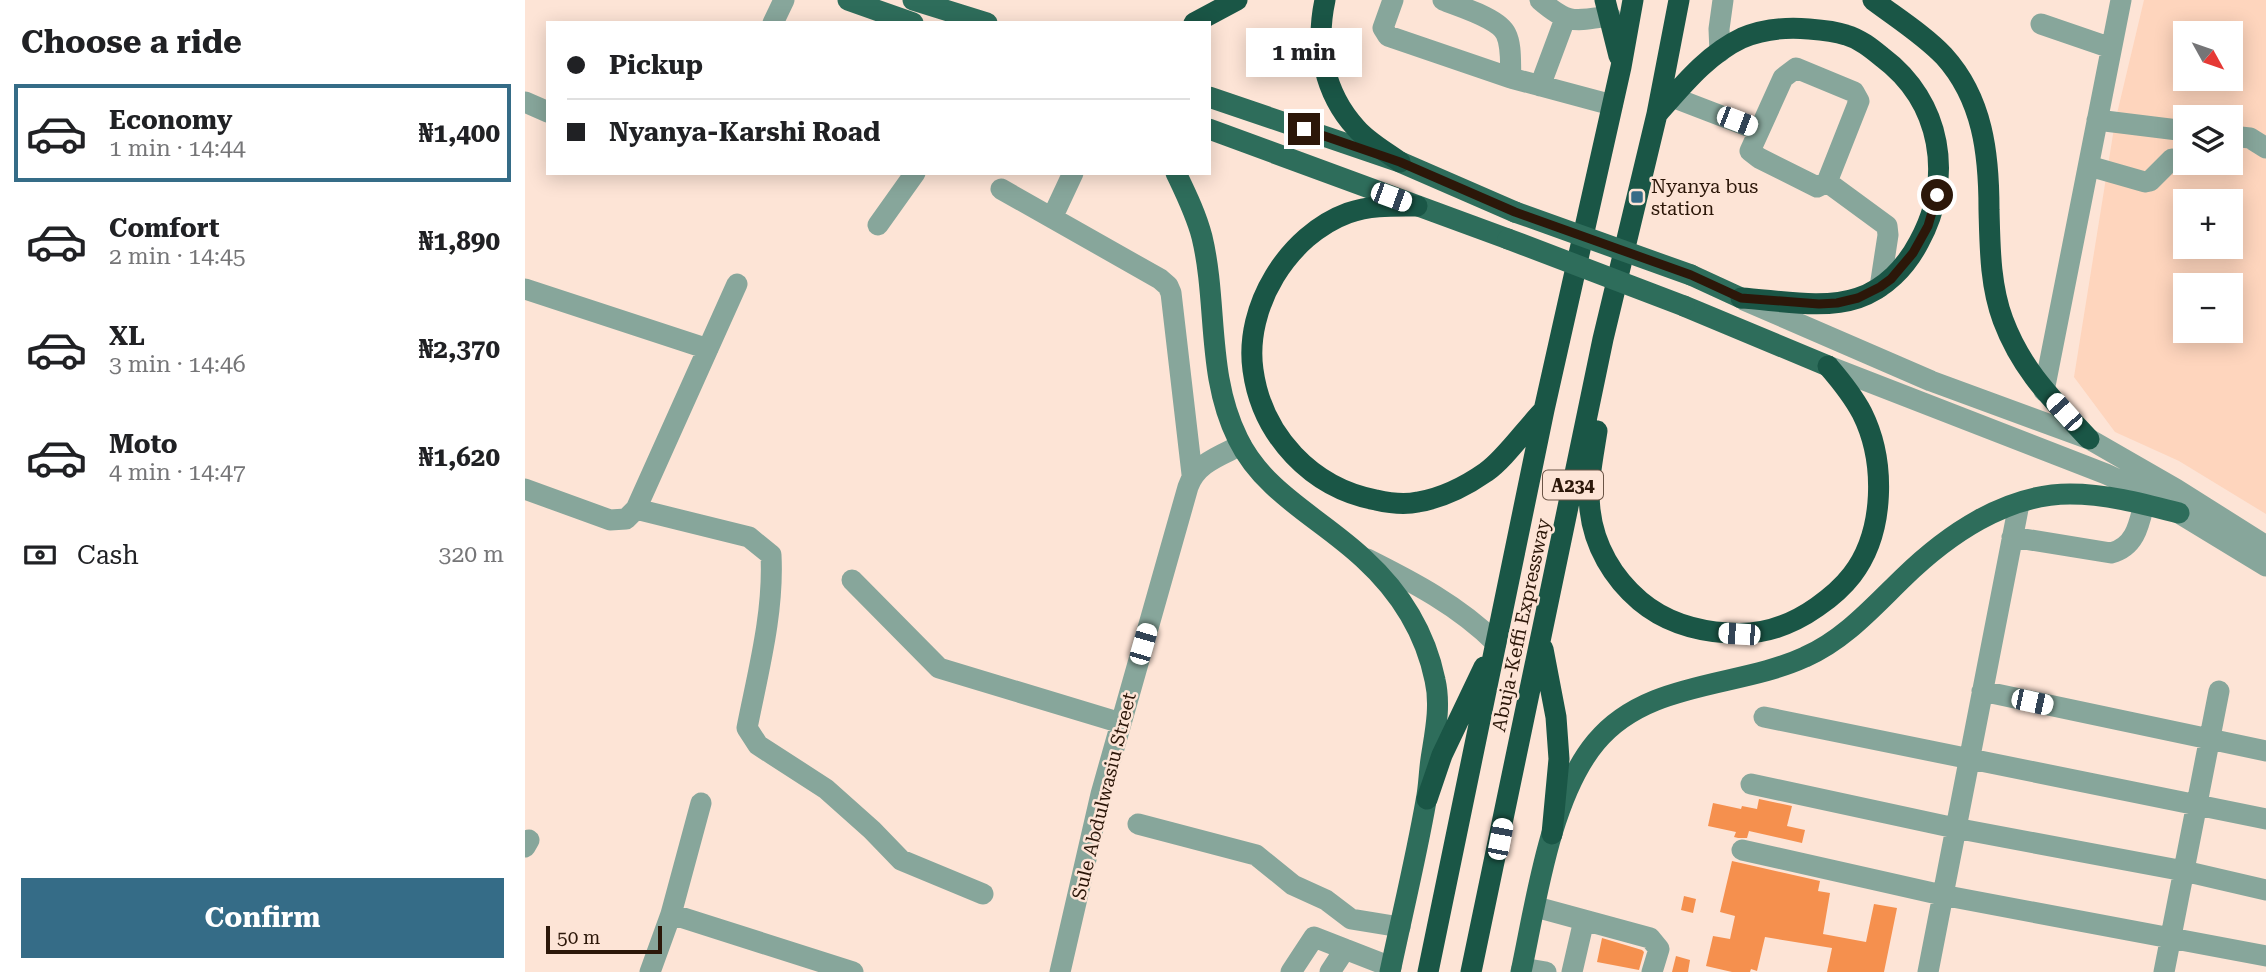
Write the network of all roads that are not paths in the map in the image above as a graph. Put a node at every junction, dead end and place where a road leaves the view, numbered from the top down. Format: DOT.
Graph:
graph roads {
  1 [pos="784,0"];
  2 [pos="848,0"];
  3 [pos="1237,0"];
  4 [pos="1325,0"];
  5 [pos="1393,0"];
  6 [pos="1443,0"];
  7 [pos="1540,0"];
  8 [pos="1633,0"];
  9 [pos="1679,0"];
  10 [pos="1723,0"];
  11 [pos="1873,0"];
  12 [pos="2121,0"];
  13 [pos="1607,8"];
  14 [pos="910,11"];
  15 [pos="1565,19"];
  16 [pos="774,21"];
  17 [pos="974,21"];
  18 [pos="1198,21"];
  19 [pos="2041,24"];
  20 [pos="2111,48"];
  21 [pos="1720,52"];
  22 [pos="1621,67"];
  23 [pos="1511,78"];
  24 [pos="1540,86"];
  25 [pos="1672,97"];
  26 [pos="1211,98"];
  27 [pos="525,102"];
  28 [pos="1612,105"];
  29 [pos="546,111"];
  30 [pos="1657,114"];
  31 [pos="2097,120"];
  32 [pos="2173,129"];
  33 [pos="1758,130"];
  34 [pos="1211,131"];
  35 [pos="2243,137"];
  36 [pos="2266,148"];
  37 [pos="2172,159"];
  38 [pos="1400,162"];
  39 [pos="2089,166"];
  40 [pos="914,175"];
  41 [pos="1072,175"];
  42 [pos="1177,175"];
  43 [pos="1827,182"];
  44 [pos="1001,189"];
  45 [pos="1416,206"];
  46 [pos="1052,218"];
  47 [pos="878,225"];
  48 [pos="737,284"];
  49 [pos="1880,287"];
  50 [pos="525,289"];
  51 [pos="1741,298"];
  52 [pos="1603,338"];
  53 [pos="708,349"];
  54 [pos="1828,366"];
  55 [pos="2044,390"];
  56 [pos="1544,410"];
  57 [pos="2089,439"];
  58 [pos="1241,445"];
  59 [pos="1192,474"];
  60 [pos="525,489"];
  61 [pos="2019,504"];
  62 [pos="2144,504"];
  63 [pos="636,509"];
  64 [pos="2179,513"];
  65 [pos="2012,537"];
  66 [pos="2266,546"];
  67 [pos="1361,556"];
  68 [pos="2266,566"];
  69 [pos="852,580"];
  70 [pos="1541,640"];
  71 [pos="1496,643"];
  72 [pos="1982,691"];
  73 [pos="2219,691"];
  74 [pos="1764,718"];
  75 [pos="1121,723"];
  76 [pos="2210,739"];
  77 [pos="2266,751"];
  78 [pos="1969,759"];
  79 [pos="1751,784"];
  80 [pos="1427,799"];
  81 [pos="701,803"];
  82 [pos="2197,806"];
  83 [pos="2266,819"];
  84 [pos="1138,824"];
  85 [pos="1955,828"];
  86 [pos="1552,834"];
  87 [pos="1742,849"];
  88 [pos="2184,871"];
  89 [pos="2266,890"];
  90 [pos="983,894"];
  91 [pos="1942,895"];
  92 [pos="1536,907"];
  93 [pos="671,914"];
  94 [pos="1584,920"];
  95 [pos="1400,927"];
  96 [pos="2171,938"];
  97 [pos="1345,949"];
  98 [pos="2266,956"];
  99 [pos="1391,970"];
  100 [pos="1521,970"];
  101 [pos="650,972"];
  102 [pos="853,972"];
  103 [pos="1061,972"];
  104 [pos="1291,972"];
  105 [pos="1330,972"];
  106 [pos="1429,972"];
  107 [pos="1471,972"];
  108 [pos="1546,972"];
  109 [pos="1572,972"];
  110 [pos="1652,972"];
  111 [pos="1928,972"];
  112 [pos="2164,972"];
  1 -- 16 [label="street"];
  2 -- 14 [label="main road"];
  3 -- 18 [label="highway"];
  4 -- 38 [label="highway"];
  5 -- 23 [label="street"];
  6 -- 23 [label="street"];
  7 -- 15 [label="street"];
  8 -- 22 [label="highway, Abuja-Keffi Expressway / A234"];
  9 -- 30 [label="highway, Abuja-Keffi Expressway / A234"];
  10 -- 21 [label="street"];
  11 -- 55 [label="highway"];
  12 -- 20 [label="street"];
  13 -- 15 [label="street"];
  13 -- 22 [label="highway"];
  14 -- 17 [label="main road"];
  15 -- 24 [label="street"];
  19 -- 20 [label="street"];
  20 -- 31 [label="street"];
  21 -- 25 [label="highway"];
  21 -- 49 [label="highway"];
  22 -- 28 [label="highway, Abuja-Keffi Expressway / A234"];
  23 -- 24 [label="street"];
  24 -- 28 [label="street"];
  25 -- 30 [label="highway"];
  25 -- 33 [label="street"];
  26 -- 38 [label="main road"];
  27 -- 29 [label="street"];
  28 -- 56 [label="highway, Abuja-Keffi Expressway / A234"];
  30 -- 52 [label="highway, Abuja-Keffi Expressway / A234"];
  31 -- 32 [label="street"];
  31 -- 39 [label="street"];
  33 -- 43 [label="street"];
  33 -- 43 [label="street"];
  34 -- 45 [label="main road"];
  35 -- 36 [label="street"];
  37 -- 39 [label="street"];
  38 -- 51 [label="main road, bridge"];
  39 -- 55 [label="street"];
  40 -- 47 [label="street"];
  41 -- 46 [label="street"];
  42 -- 58 [label="main road"];
  43 -- 49 [label="street"];
  44 -- 46 [label="street"];
  45 -- 54 [label="main road, bridge"];
  45 -- 56 [label="highway"];
  46 -- 59 [label="street"];
  48 -- 53 [label="street"];
  49 -- 51 [label="highway"];
  50 -- 53 [label="street"];
  51 -- 57 [label="street"];
  52 -- 54 [label="highway"];
  52 -- 70 [label="highway, Abuja-Keffi Expressway / A234"];
  53 -- 63 [label="street"];
  54 -- 64 [label="street"];
  55 -- 57 [label="highway"];
  56 -- 71 [label="highway, Abuja-Keffi Expressway / A234"];
  57 -- 66 [label="street"];
  58 -- 59 [label="street"];
  58 -- 67 [label="main road"];
  59 -- 75 [label="street, Sule Abdulwasiu Street"];
  60 -- 63 [label="street"];
  61 -- 62 [label="main road"];
  61 -- 65 [label="street"];
  61 -- 86 [label="main road"];
  62 -- 64 [label="main road"];
  62 -- 65 [label="street"];
  63 -- 90 [label="street"];
  64 -- 68 [label="street"];
  65 -- 72 [label="street"];
  67 -- 71 [label="street"];
  67 -- 80 [label="main road"];
  69 -- 75 [label="street"];
  70 -- 86 [label="highway"];
  70 -- 107 [label="highway, Abuja-Keffi Expressway / A234"];
  71 -- 80 [label="highway"];
  71 -- 106 [label="highway, Abuja-Keffi Expressway / A234"];
  72 -- 76 [label="street"];
  72 -- 78 [label="street"];
  73 -- 76 [label="street"];
  74 -- 78 [label="street"];
  75 -- 103 [label="street, Sule Abdulwasiu Street"];
  76 -- 77 [label="street"];
  76 -- 82 [label="street"];
  78 -- 82 [label="street"];
  78 -- 85 [label="street"];
  79 -- 85 [label="street"];
  80 -- 95 [label="main road"];
  81 -- 93 [label="street"];
  82 -- 83 [label="street"];
  82 -- 88 [label="street"];
  84 -- 95 [label="street"];
  85 -- 88 [label="street"];
  85 -- 91 [label="street"];
  86 -- 92 [label="main road"];
  87 -- 91 [label="street"];
  88 -- 89 [label="street"];
  88 -- 96 [label="street"];
  91 -- 96 [label="street"];
  91 -- 111 [label="street"];
  92 -- 94 [label="street"];
  92 -- 100 [label="main road"];
  93 -- 101 [label="street"];
  93 -- 102 [label="street"];
  94 -- 109 [label="street"];
  94 -- 110 [label="street"];
  95 -- 99 [label="main road"];
  96 -- 98 [label="street"];
  96 -- 112 [label="street"];
  97 -- 99 [label="street"];
  97 -- 104 [label="street"];
  97 -- 105 [label="street"];
  100 -- 108 [label="street"];
}
